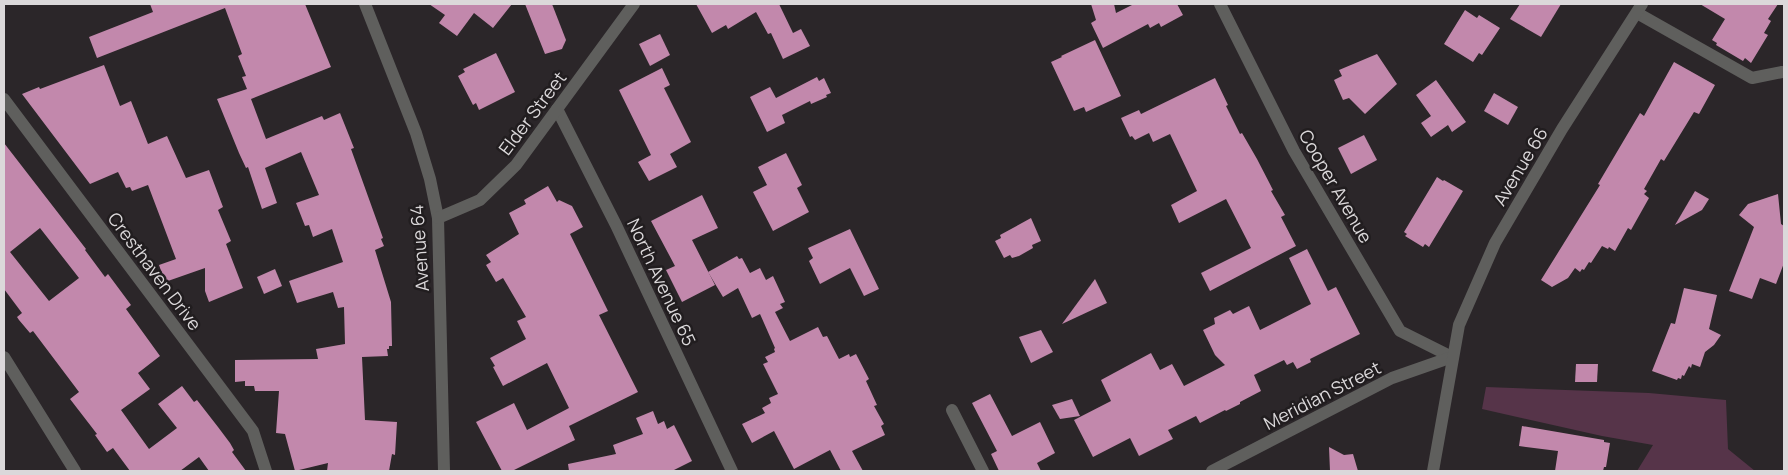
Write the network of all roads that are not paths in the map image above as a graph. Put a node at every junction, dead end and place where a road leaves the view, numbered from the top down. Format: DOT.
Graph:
graph roads {
  1 [pos="365,4"];
  2 [pos="634,4"];
  3 [pos="1220,4"];
  4 [pos="1640,8"];
  5 [pos="1782,72"];
  6 [pos="4,99"];
  7 [pos="557,109"];
  8 [pos="438,218"];
  9 [pos="4,357"];
  10 [pos="1452,357"];
  11 [pos="952,410"];
  12 [pos="75,471"];
  13 [pos="266,471"];
  14 [pos="444,471"];
  15 [pos="732,471"];
  16 [pos="983,471"];
  17 [pos="1212,471"];
  18 [pos="1433,471"];
  1 -- 8 [label="street, Avenue 64"];
  2 -- 7 [label="street, Elder Street"];
  3 -- 10 [label="street, Cooper Avenue"];
  4 -- 5 [label="street"];
  4 -- 10 [label="street, Avenue 66"];
  6 -- 13 [label="street, Cresthaven Drive"];
  7 -- 8 [label="street, Elder Street"];
  7 -- 15 [label="street, North Avenue 65"];
  8 -- 14 [label="street, Avenue 64"];
  9 -- 12 [label="street"];
  10 -- 17 [label="street, Meridian Street"];
  10 -- 18 [label="street, Avenue 66"];
  11 -- 16 [label="street"];
}
